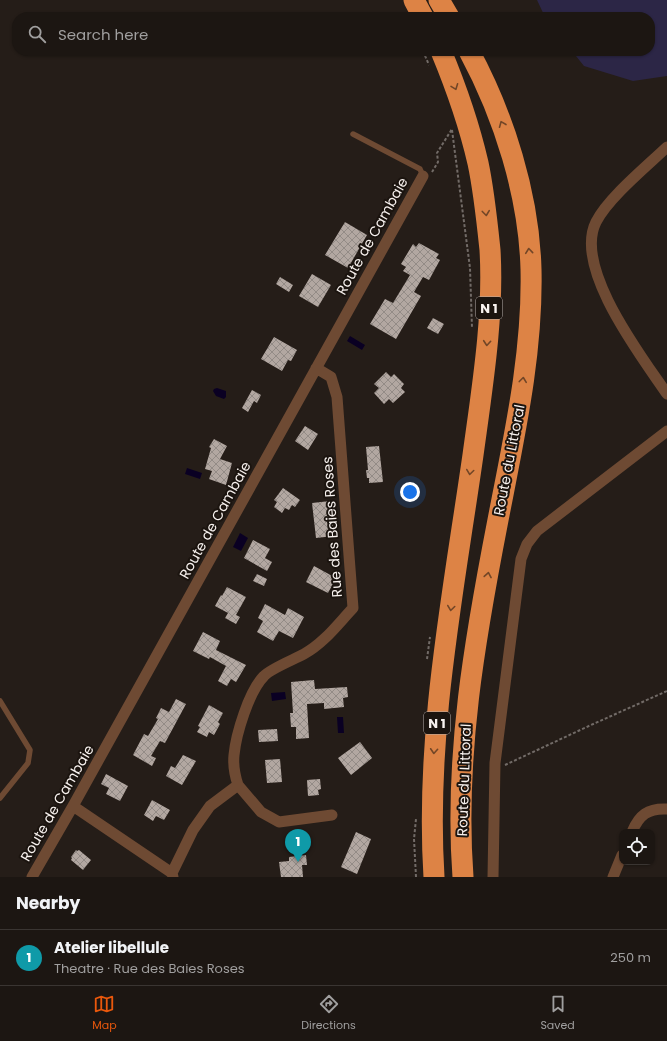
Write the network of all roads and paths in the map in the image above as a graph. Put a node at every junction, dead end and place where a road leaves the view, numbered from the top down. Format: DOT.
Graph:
graph roads {
  1 [pos="414,0"];
  2 [pos="439,0"];
  3 [pos="420,12"];
  4 [pos="446,12"];
  5 [pos="472,56"];
  6 [pos="435,59"];
  7 [pos="450,123"];
  8 [pos="452,129"];
  9 [pos="353,134"];
  10 [pos="667,147"];
  11 [pos="423,176"];
  12 [pos="472,335"];
  13 [pos="316,368"];
  14 [pos="667,394"];
  15 [pos="667,431"];
  16 [pos="430,635"];
  17 [pos="427,659"];
  18 [pos="667,691"];
  19 [pos="0,701"];
  20 [pos="495,770"];
  21 [pos="238,785"];
  22 [pos="0,798"];
  23 [pos="73,806"];
  24 [pos="667,809"];
  25 [pos="332,815"];
  26 [pos="416,816"];
  27 [pos="633,829"];
  28 [pos="619,862"];
  29 [pos="173,875"];
  30 [pos="32,877"];
  31 [pos="416,877"];
  32 [pos="434,877"];
  33 [pos="463,877"];
  34 [pos="493,877"];
  35 [pos="613,877"];
  1 -- 3 [label="highway"];
  2 -- 4 [label="highway"];
  33 -- 5 [label="highway, Route du Littoral / N 1, one-way"];
  6 -- 32 [label="highway, N 1, one-way"];
  7 -- 8 [label="path"];
  8 -- 11 [label="path"];
  8 -- 12 [label="path"];
  9 -- 11 [label="lane"];
  10 -- 14 [label="street"];
  11 -- 13 [label="street, Route de Cambaie"];
  13 -- 21 [label="street, Rue des Baies Roses"];
  13 -- 23 [label="street, Route de Cambaie"];
  15 -- 20 [label="street"];
  16 -- 17 [label="path"];
  18 -- 20 [label="path"];
  19 -- 22 [label="lane"];
  20 -- 34 [label="street"];
  21 -- 25 [label="street, Rue des Baies Roses"];
  21 -- 29 [label="street"];
  23 -- 29 [label="street"];
  23 -- 30 [label="street, Route de Cambaie"];
  24 -- 27 [label="street"];
  26 -- 31 [label="path"];
  28 -- 35 [label="street"];
}
